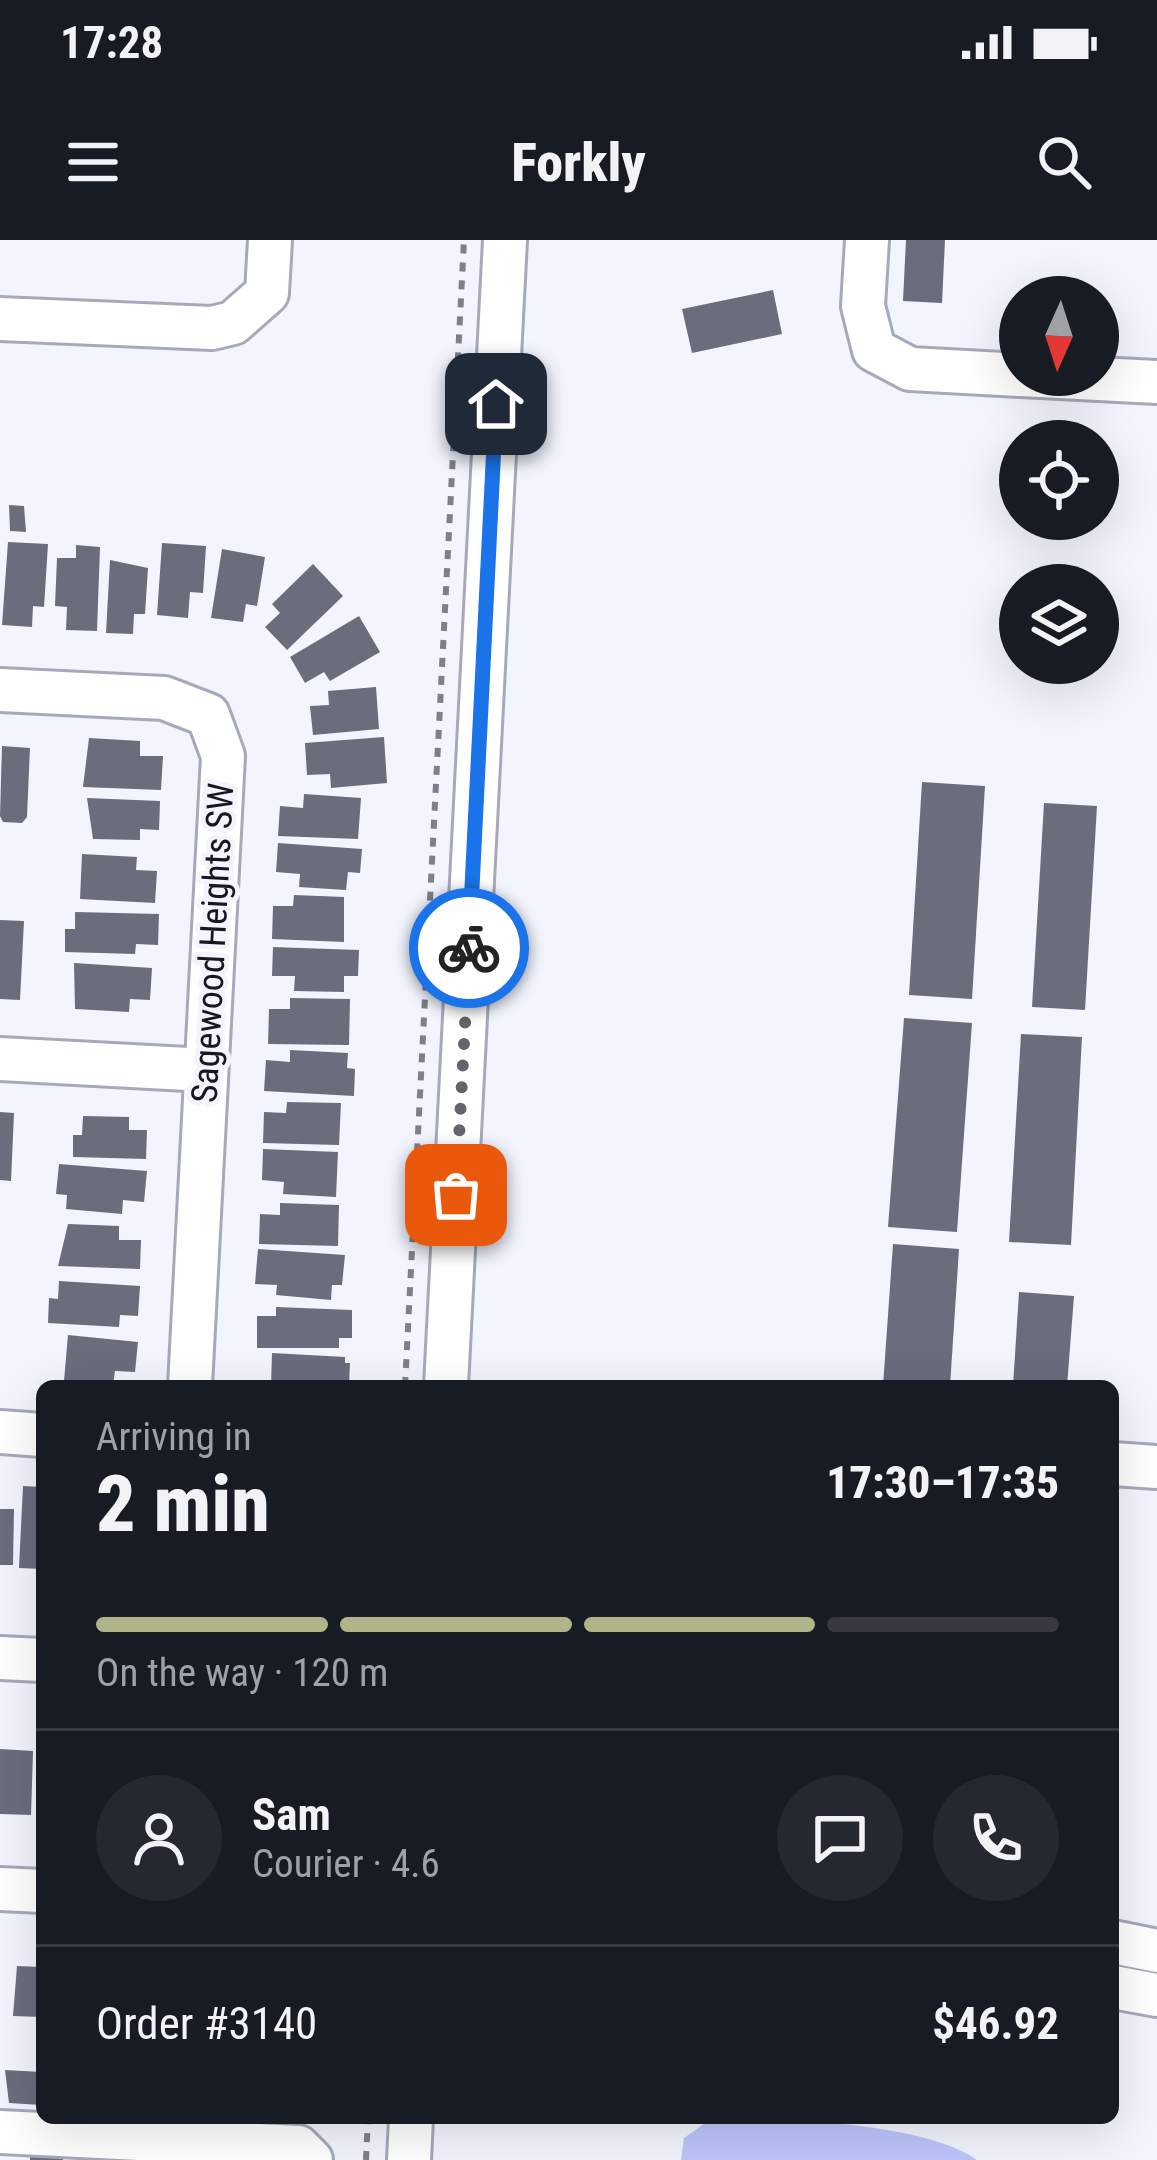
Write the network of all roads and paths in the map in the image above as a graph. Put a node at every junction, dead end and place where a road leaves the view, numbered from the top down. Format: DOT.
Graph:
graph roads {
  1 [pos="270,240"];
  2 [pos="464,240"];
  3 [pos="505,240"];
  4 [pos="867,240"];
  5 [pos="0,319"];
  6 [pos="999,374"];
  7 [pos="1119,380"];
  8 [pos="1157,382"];
  9 [pos="0,690"];
  10 [pos="0,1059"];
  11 [pos="206,1070"];
  12 [pos="190,1380"];
  13 [pos="405,1380"];
  14 [pos="446,1380"];
  15 [pos="0,1432"];
  16 [pos="36,1435"];
  17 [pos="1119,1464"];
  18 [pos="1157,1467"];
  19 [pos="0,1658"];
  20 [pos="36,1660"];
  21 [pos="0,1889"];
  22 [pos="36,1891"];
  23 [pos="1119,1943"];
  24 [pos="1157,1951"];
  25 [pos="1119,1988"];
  26 [pos="1157,1995"];
  27 [pos="368,2124"];
  28 [pos="411,2124"];
  29 [pos="0,2132"];
  30 [pos="311,2160"];
  31 [pos="365,2160"];
  32 [pos="409,2160"];
  1 -- 5 [label="street"];
  2 -- 13 [label="path"];
  3 -- 14 [label="street"];
  4 -- 6 [label="street"];
  7 -- 8 [label="street"];
  9 -- 11 [label="street, Sagewood Heights SW"];
  10 -- 11 [label="street"];
  11 -- 12 [label="street, Sagewood Heights SW"];
  15 -- 16 [label="street"];
  17 -- 18 [label="street"];
  19 -- 20 [label="street"];
  21 -- 22 [label="street"];
  23 -- 24 [label="street"];
  25 -- 26 [label="street"];
  27 -- 31 [label="path"];
  28 -- 32 [label="street"];
  29 -- 30 [label="street"];
}
